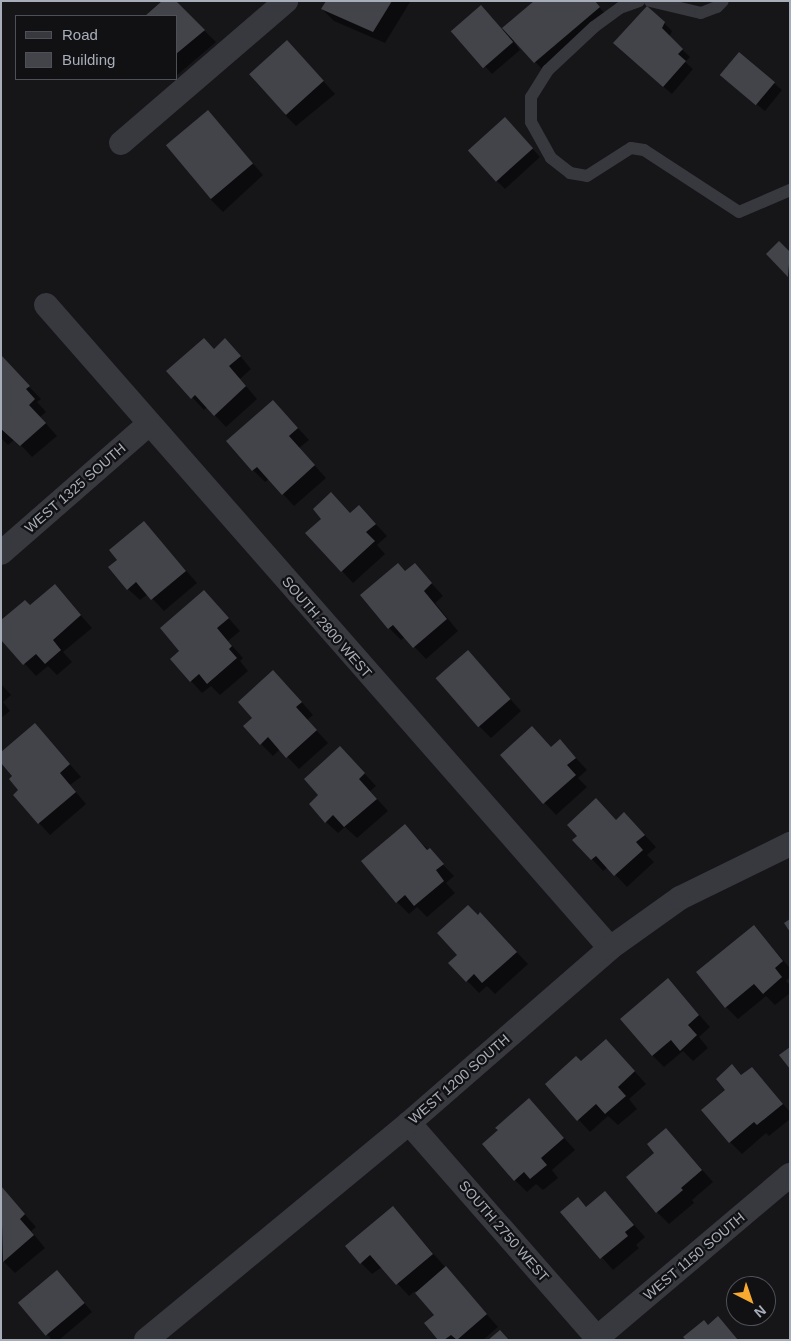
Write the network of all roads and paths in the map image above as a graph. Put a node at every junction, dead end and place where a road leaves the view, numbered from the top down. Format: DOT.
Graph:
graph roads {
  1 [pos="286,1"];
  2 [pos="639,1"];
  3 [pos="650,1"];
  4 [pos="723,1"];
  5 [pos="121,142"];
  6 [pos="790,190"];
  7 [pos="46,305"];
  8 [pos="149,424"];
  9 [pos="1,553"];
  10 [pos="790,844"];
  11 [pos="610,948"];
  12 [pos="409,1123"];
  13 [pos="790,1174"];
  14 [pos="598,1339"];
  15 [pos="146,1340"];
  1 -- 5 [label="street"];
  2 -- 6 [label="lane"];
  3 -- 4 [label="lane"];
  7 -- 8 [label="street, SOUTH 2800 WEST"];
  8 -- 9 [label="street, WEST 1325 SOUTH"];
  8 -- 11 [label="street, SOUTH 2800 WEST"];
  10 -- 11 [label="street, WEST 1200 SOUTH"];
  11 -- 12 [label="street, WEST 1200 SOUTH"];
  12 -- 14 [label="street, SOUTH 2750 WEST"];
  12 -- 15 [label="street, WEST 1200 SOUTH"];
  13 -- 14 [label="street, WEST 1150 SOUTH"];
}
